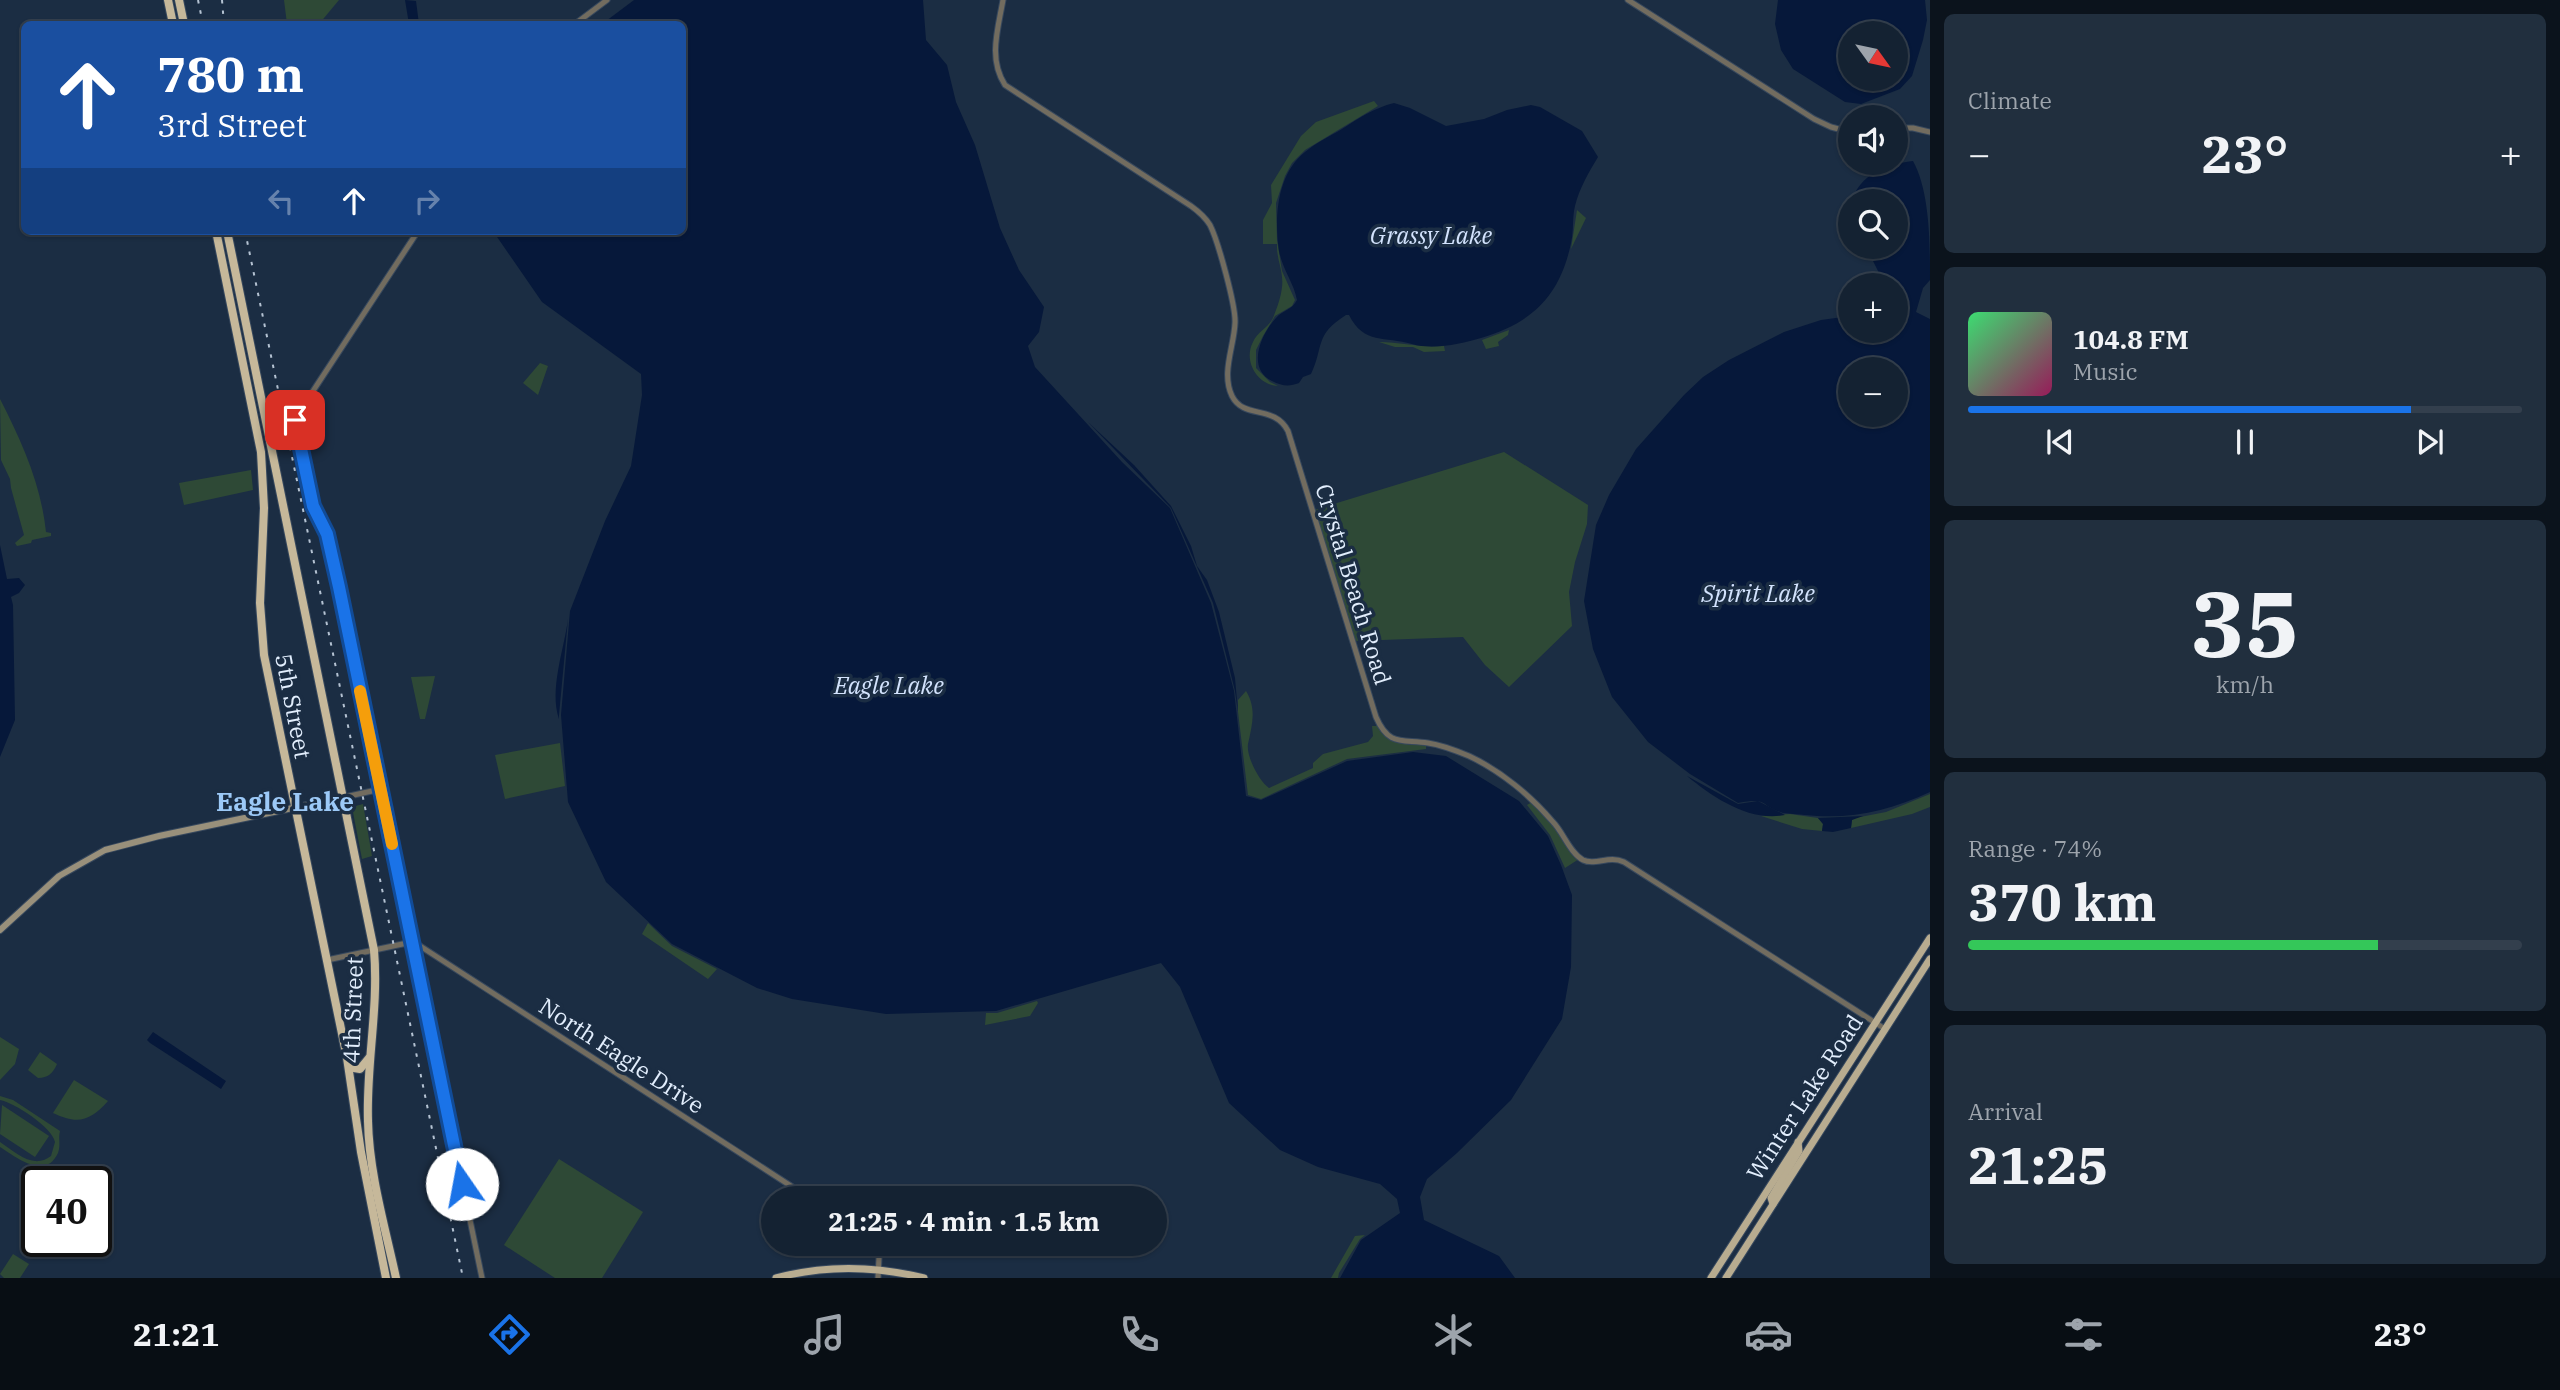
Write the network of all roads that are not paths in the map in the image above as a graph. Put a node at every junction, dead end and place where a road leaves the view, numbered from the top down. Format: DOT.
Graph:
graph roads {
  1 [pos="168,0"];
  2 [pos="179,0"];
  3 [pos="607,0"];
  4 [pos="1003,0"];
  5 [pos="1628,0"];
  6 [pos="172,21"];
  7 [pos="183,21"];
  8 [pos="579,21"];
  9 [pos="1908,128"];
  10 [pos="1838,129"];
  11 [pos="1930,132"];
  12 [pos="217,235"];
  13 [pos="228,235"];
  14 [pos="415,235"];
  15 [pos="253,408"];
  16 [pos="295,420"];
  17 [pos="268,427"];
  18 [pos="262,463"];
  19 [pos="381,789"];
  20 [pos="345,797"];
  21 [pos="295,807"];
  22 [pos="0,930"];
  23 [pos="1930,938"];
  24 [pos="412,942"];
  25 [pos="374,950"];
  26 [pos="1930,959"];
  27 [pos="327,960"];
  28 [pos="1875,1022"];
  29 [pos="1885,1029"];
  30 [pos="370,1056"];
  31 [pos="347,1058"];
  32 [pos="1798,1142"];
  33 [pos="365,1151"];
  34 [pos="791,1186"];
  35 [pos="1763,1198"];
  36 [pos="1773,1203"];
  37 [pos="1746,1246"];
  38 [pos="387,1256"];
  39 [pos="879,1256"];
  40 [pos="1717,1269"];
  41 [pos="878,1274"];
  42 [pos="386,1278"];
  43 [pos="396,1278"];
  44 [pos="482,1278"];
  45 [pos="776,1278"];
  46 [pos="924,1278"];
  47 [pos="1711,1278"];
  48 [pos="1724,1278"];
  1 -- 6 [label="highway"];
  2 -- 7 [label="highway"];
  3 -- 8 [label="street"];
  4 -- 28 [label="street, Crystal Beach Road"];
  5 -- 10 [label="street"];
  9 -- 11 [label="street"];
  12 -- 15 [label="highway"];
  13 -- 17 [label="highway, 4th Street"];
  14 -- 16 [label="street"];
  15 -- 17 [label="highway"];
  15 -- 18 [label="highway, 5th Street"];
  16 -- 17 [label="street"];
  16 -- 19 [label="street"];
  17 -- 18 [label="highway"];
  17 -- 20 [label="highway, 4th Street"];
  18 -- 21 [label="highway, 5th Street"];
  19 -- 20 [label="street"];
  19 -- 24 [label="street"];
  20 -- 21 [label="main road"];
  20 -- 25 [label="highway, 4th Street"];
  21 -- 22 [label="main road"];
  21 -- 27 [label="highway, 5th Street"];
  23 -- 28 [label="main road, Winter Lake Road"];
  24 -- 25 [label="street"];
  24 -- 34 [label="street, North Eagle Drive"];
  24 -- 44 [label="street"];
  25 -- 27 [label="street"];
  25 -- 30 [label="highway, 4th Street"];
  26 -- 29 [label="main road, Winter Lake Road"];
  27 -- 31 [label="highway, 5th Street"];
  28 -- 29 [label="street, Crystal Beach Road"];
  28 -- 32 [label="main road, Winter Lake Road"];
  29 -- 36 [label="main road, Winter Lake Road"];
  30 -- 31 [label="highway"];
  30 -- 33 [label="highway, 4th Street"];
  31 -- 33 [label="highway, 5th Street"];
  32 -- 35 [label="main road, Winter Lake Road"];
  32 -- 36 [label="main road"];
  33 -- 38 [label="highway"];
  35 -- 37 [label="main road"];
  35 -- 40 [label="main road, Winter Lake Road"];
  36 -- 37 [label="main road, Winter Lake Road"];
  37 -- 48 [label="main road, Winter Lake Road"];
  38 -- 42 [label="highway"];
  38 -- 43 [label="highway"];
  39 -- 41 [label="street"];
  40 -- 47 [label="main road, Winter Lake Road"];
  40 -- 48 [label="main road"];
  41 -- 45 [label="main road"];
  41 -- 46 [label="main road"];
}
